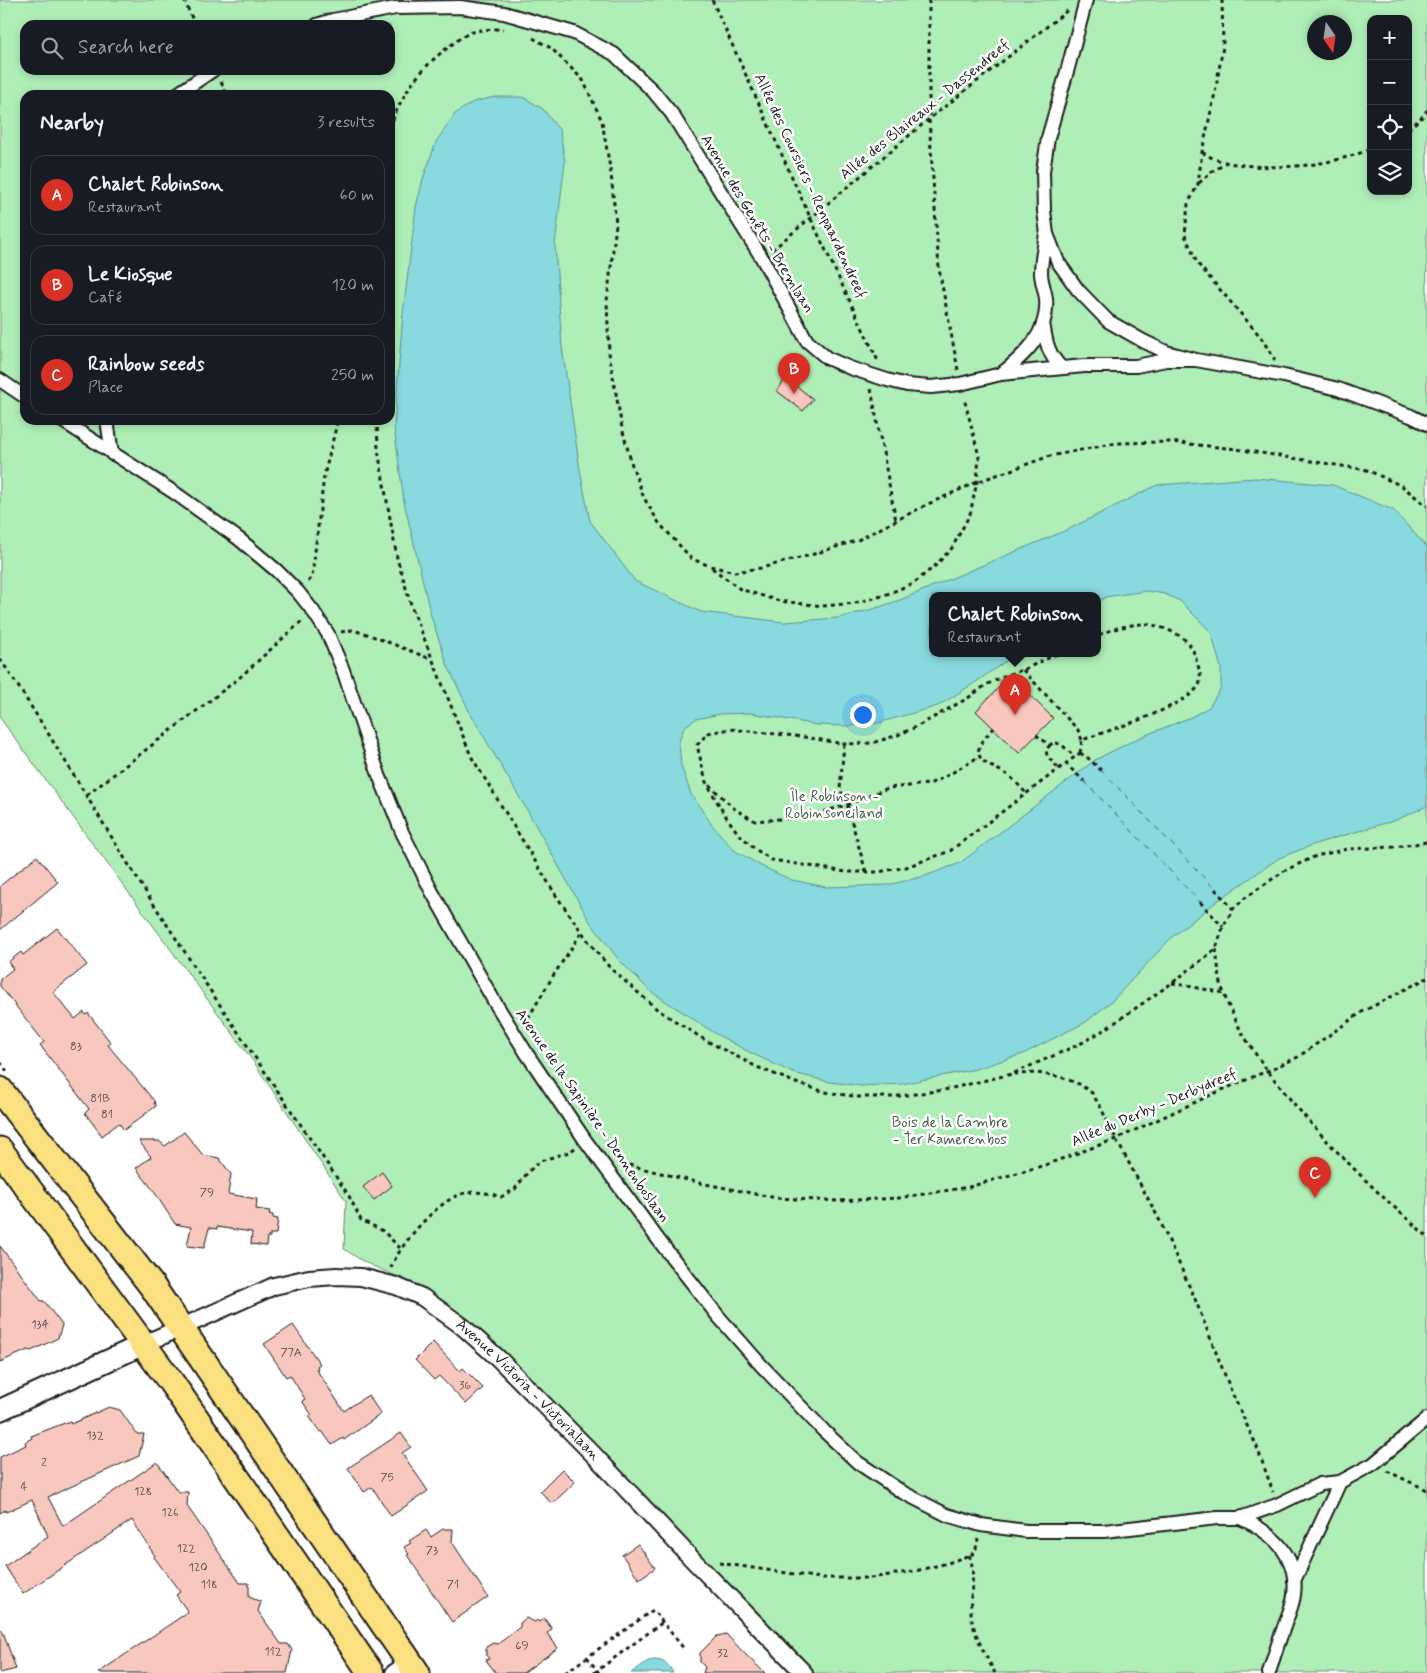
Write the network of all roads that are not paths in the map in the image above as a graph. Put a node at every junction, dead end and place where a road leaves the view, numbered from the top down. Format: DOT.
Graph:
graph roads {
  1 [pos="1086,0"];
  2 [pos="333,20"];
  3 [pos="206,75"];
  4 [pos="183,90"];
  5 [pos="1046,234"];
  6 [pos="1043,324"];
  7 [pos="1196,360"];
  8 [pos="1062,368"];
  9 [pos="1001,374"];
  10 [pos="0,380"];
  11 [pos="20,394"];
  12 [pos="1427,424"];
  13 [pos="68,425"];
  14 [pos="108,425"];
  15 [pos="112,454"];
  16 [pos="0,1090"];
  17 [pos="0,1150"];
  18 [pos="181,1328"];
  19 [pos="144,1344"];
  20 [pos="0,1410"];
  21 [pos="1427,1419"];
  22 [pos="1340,1482"];
  23 [pos="1240,1518"];
  24 [pos="1294,1581"];
  25 [pos="407,1670"];
  26 [pos="371,1673"];
  27 [pos="804,1673"];
  28 [pos="1269,1673"];
  1 -- 5 [label="street"];
  2 -- 9 [label="street, Avenue des Genêts - Bremlaan"];
  3 -- 4 [label="street"];
  5 -- 6 [label="street"];
  5 -- 7 [label="street"];
  6 -- 8 [label="street"];
  6 -- 9 [label="street"];
  7 -- 8 [label="street, Avenue des Genêts - Bremlaan"];
  7 -- 12 [label="street"];
  8 -- 9 [label="street, Avenue des Genêts - Bremlaan"];
  10 -- 11 [label="street"];
  13 -- 15 [label="street, Avenue de la Sapinière - Dennenboslaan"];
  14 -- 15 [label="street"];
  15 -- 23 [label="street, Avenue de la Sapinière - Dennenboslaan"];
  16 -- 18 [label="main road"];
  17 -- 19 [label="main road"];
  18 -- 19 [label="street, Avenue Victoria - Victorialaan"];
  18 -- 25 [label="main road"];
  18 -- 27 [label="street, Avenue Victoria - Victorialaan"];
  19 -- 20 [label="street"];
  19 -- 26 [label="main road"];
  21 -- 22 [label="street, Avenue de la Sapinière - Dennenboslaan"];
  22 -- 23 [label="street, Avenue de la Sapinière - Dennenboslaan"];
  22 -- 24 [label="street"];
  23 -- 24 [label="street, Avenue de la Sapinière - Dennenboslaan"];
  24 -- 28 [label="street"];
}
